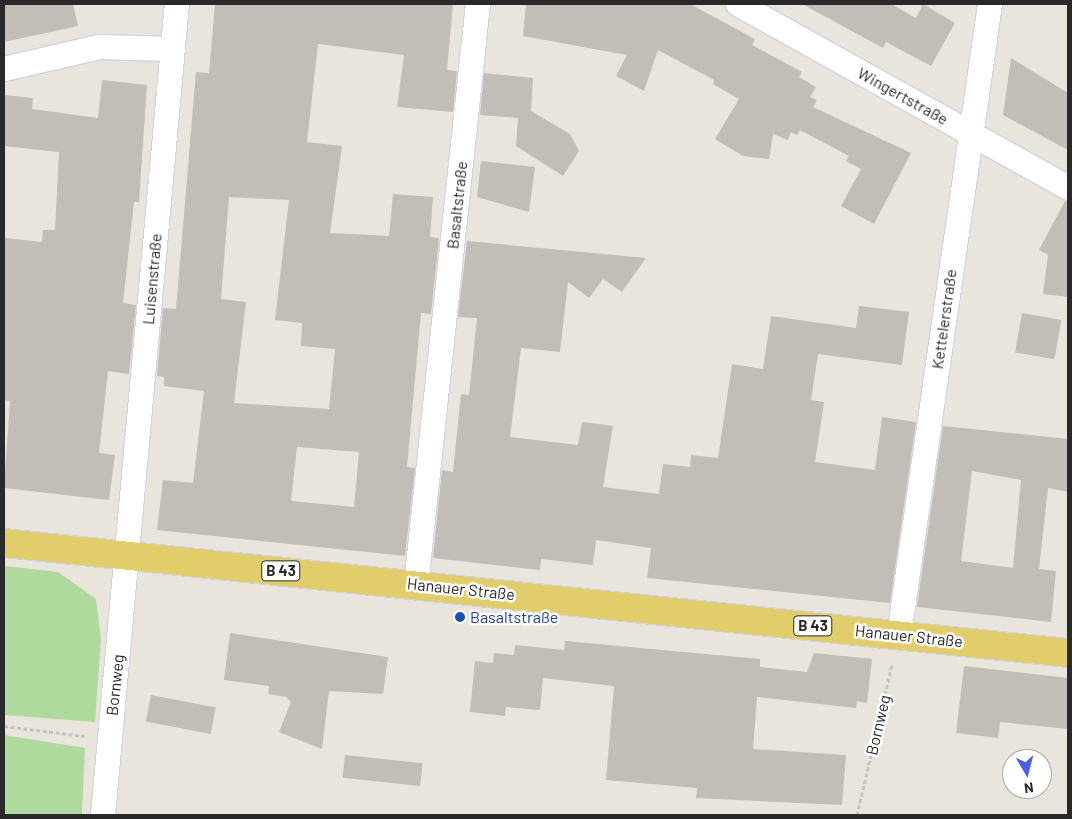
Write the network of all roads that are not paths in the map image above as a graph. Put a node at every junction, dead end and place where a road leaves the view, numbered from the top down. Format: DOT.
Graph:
graph roads {
  1 [pos="176,4"];
  2 [pos="478,4"];
  3 [pos="738,4"];
  4 [pos="990,4"];
  5 [pos="172,49"];
  6 [pos="4,69"];
  7 [pos="970,134"];
  8 [pos="1068,188"];
  9 [pos="4,542"];
  10 [pos="128,555"];
  11 [pos="416,585"];
  12 [pos="899,635"];
  13 [pos="1068,653"];
  14 [pos="103,815"];
  1 -- 5 [label="street, Luisenstraße"];
  2 -- 11 [label="street, Basaltstraße"];
  3 -- 7 [label="street, Wingertstraße"];
  4 -- 7 [label="street, Kettelerstraße"];
  5 -- 6 [label="street"];
  5 -- 10 [label="street, Luisenstraße"];
  7 -- 8 [label="street, Wingertstraße"];
  7 -- 12 [label="street, Kettelerstraße"];
  9 -- 10 [label="main road, Hanauer Straße / B 43"];
  10 -- 11 [label="main road, Hanauer Straße / B 43"];
  10 -- 14 [label="street, Bornweg"];
  11 -- 12 [label="main road, Hanauer Straße / B 43"];
  12 -- 13 [label="main road, Hanauer Straße / B 43"];
}
